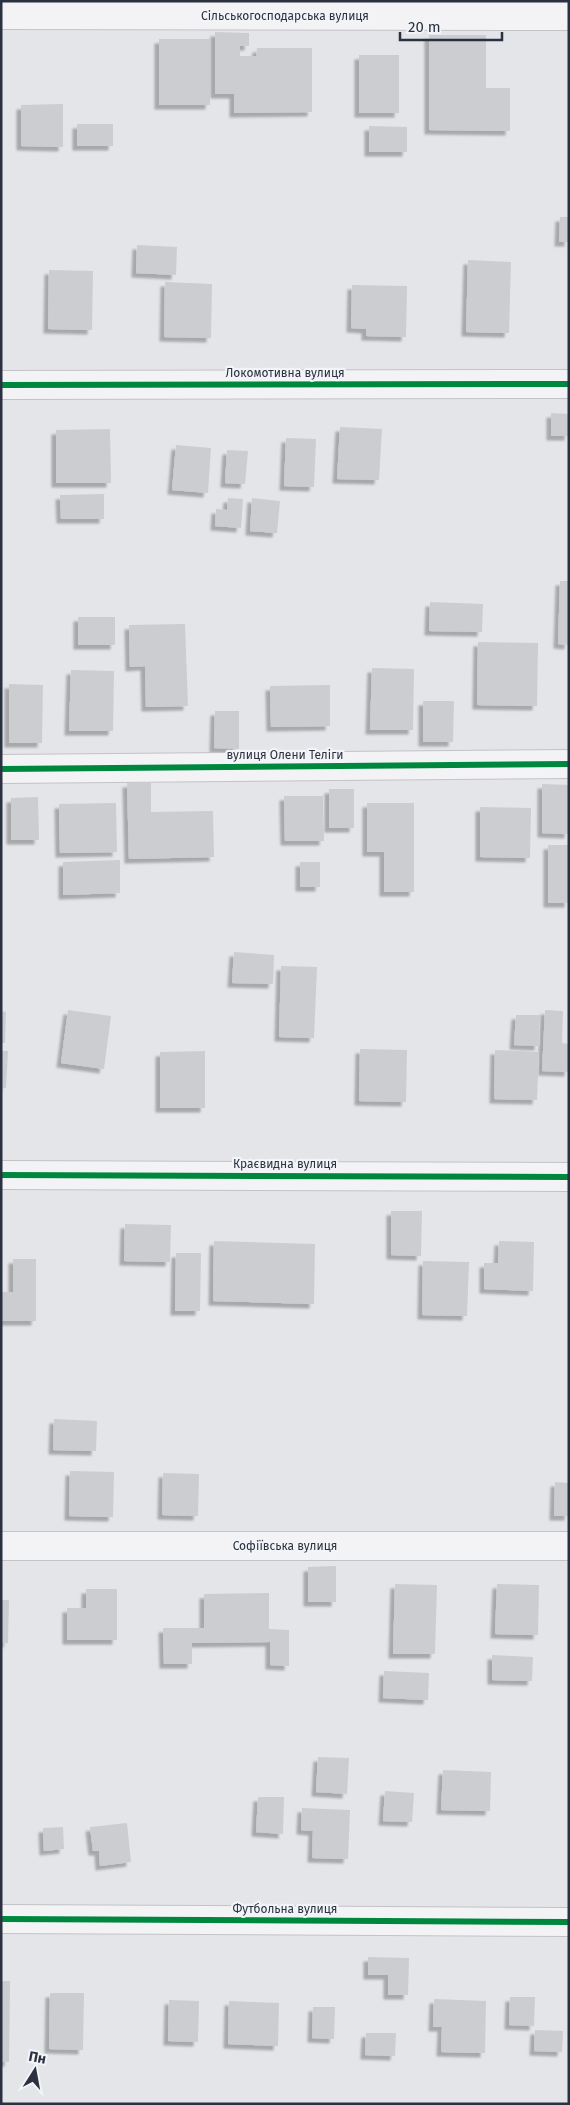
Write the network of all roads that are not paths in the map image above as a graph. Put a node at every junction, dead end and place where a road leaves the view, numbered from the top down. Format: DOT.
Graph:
graph roads {
  1 [pos="1,16"];
  2 [pos="569,16"];
  3 [pos="569,384"];
  4 [pos="1,385"];
  5 [pos="569,764"];
  6 [pos="1,769"];
  7 [pos="1,1174"];
  8 [pos="569,1177"];
  9 [pos="1,1546"];
  10 [pos="569,1546"];
  11 [pos="1,1919"];
  12 [pos="569,1922"];
  1 -- 2 [label="street, Сільськогосподарська вулиця"];
  3 -- 4 [label="street, Локомотивна вулиця"];
  5 -- 6 [label="street, вулиця Олени Теліги"];
  7 -- 8 [label="street, Краєвидна вулиця"];
  9 -- 10 [label="street, Софіївська вулиця"];
  11 -- 12 [label="street, Футбольна вулиця"];
}
